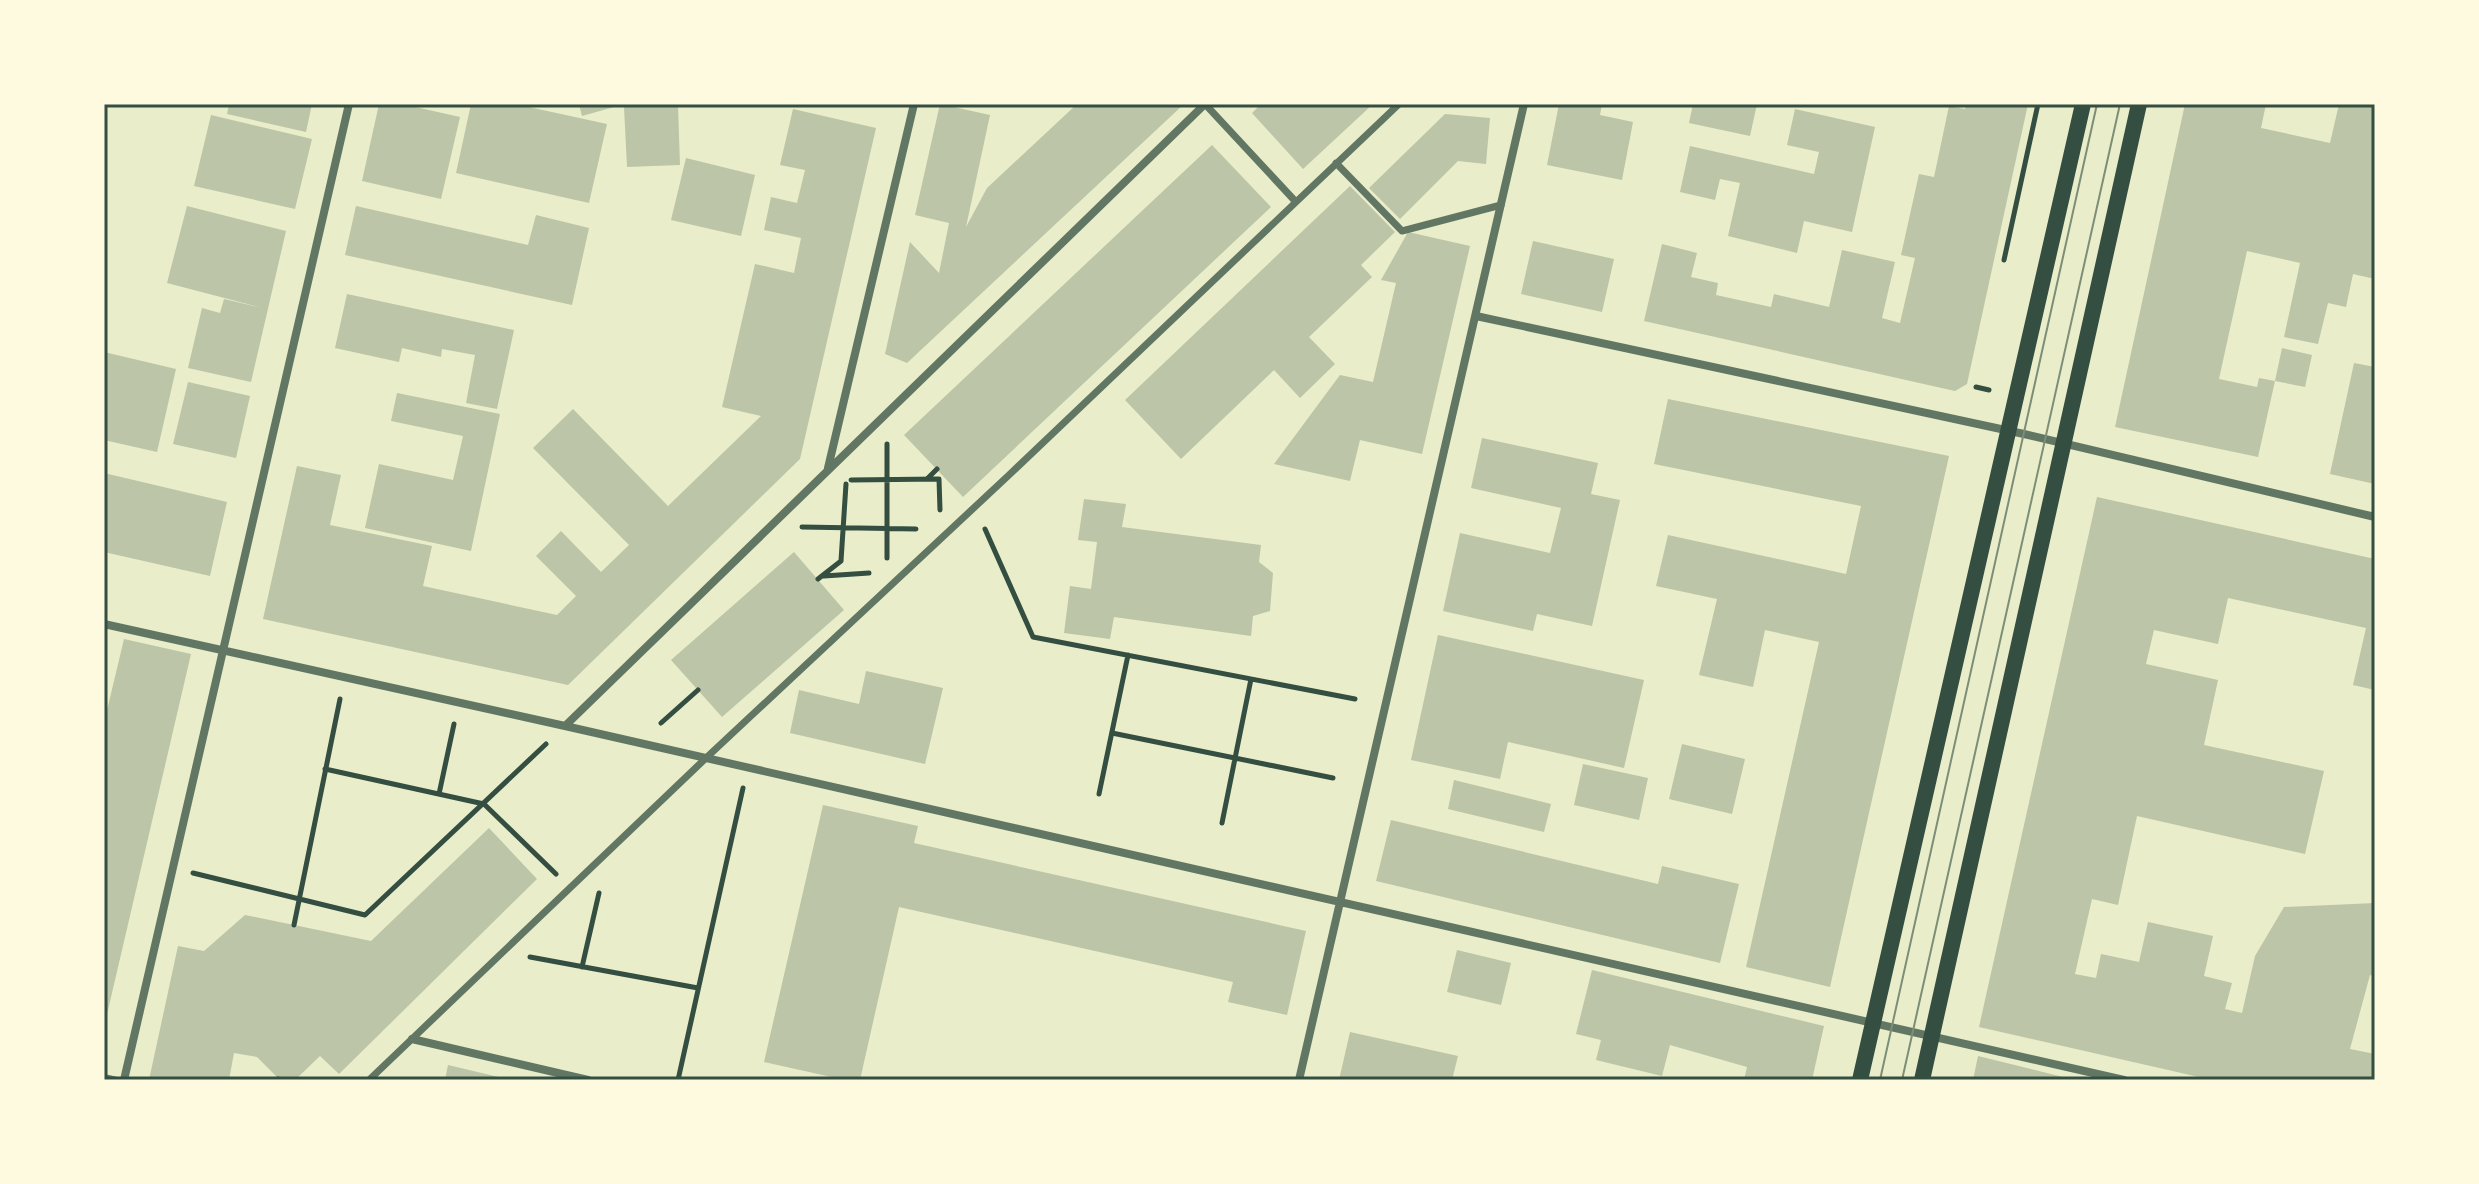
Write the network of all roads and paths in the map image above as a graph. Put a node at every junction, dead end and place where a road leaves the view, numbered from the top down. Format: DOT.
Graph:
graph roads {
  1 [pos="349,104"];
  2 [pos="914,104"];
  3 [pos="1205,104"];
  4 [pos="1399,104"];
  5 [pos="1524,104"];
  6 [pos="2038,104"];
  7 [pos="2083,104"];
  8 [pos="2139,104"];
  9 [pos="1336,163"];
  10 [pos="1296,202"];
  11 [pos="1501,205"];
  12 [pos="2004,260"];
  13 [pos="1476,316"];
  14 [pos="1976,387"];
  15 [pos="1990,391"];
  16 [pos="887,411"];
  17 [pos="2008,430"];
  18 [pos="2064,443"];
  19 [pos="849,448"];
  20 [pos="828,468"];
  21 [pos="937,469"];
  22 [pos="926,479"];
  23 [pos="887,480"];
  24 [pos="814,481"];
  25 [pos="847,481"];
  26 [pos="975,507"];
  27 [pos="2375,517"];
  28 [pos="769,526"];
  29 [pos="844,527"];
  30 [pos="887,529"];
  31 [pos="940,529"];
  32 [pos="940,539"];
  33 [pos="887,572"];
  34 [pos="887,588"];
  35 [pos="104,624"];
  36 [pos="223,651"];
  37 [pos="1128,655"];
  38 [pos="344,677"];
  39 [pos="1251,679"];
  40 [pos="698,690"];
  41 [pos="1355,699"];
  42 [pos="458,702"];
  43 [pos="565,726"];
  44 [pos="1112,733"];
  45 [pos="639,742"];
  46 [pos="706,758"];
  47 [pos="1235,759"];
  48 [pos="747,768"];
  49 [pos="325,769"];
  50 [pos="1333,778"];
  51 [pos="439,794"];
  52 [pos="1099,794"];
  53 [pos="484,804"];
  54 [pos="1222,823"];
  55 [pos="608,852"];
  56 [pos="173,868"];
  57 [pos="571,888"];
  58 [pos="299,897"];
  59 [pos="1339,902"];
  60 [pos="294,925"];
  61 [pos="503,952"];
  62 [pos="582,967"];
  63 [pos="698,988"];
  64 [pos="1873,1022"];
  65 [pos="1931,1035"];
  66 [pos="412,1039"];
  67 [pos="104,1077"];
  68 [pos="117,1080"];
  69 [pos="124,1080"];
  70 [pos="369,1080"];
  71 [pos="588,1080"];
  72 [pos="678,1080"];
  73 [pos="1299,1080"];
  74 [pos="1860,1080"];
  75 [pos="1922,1080"];
  76 [pos="2124,1080"];
  1 -- 36 [label="street"];
  2 -- 20 [label="street"];
  3 -- 10 [label="street"];
  3 -- 16 [label="street"];
  4 -- 9 [label="street"];
  5 -- 11 [label="street"];
  6 -- 12 [label="path"];
  7 -- 17 [label="main road"];
  8 -- 18 [label="main road"];
  9 -- 10 [label="street"];
  9 -- 11 [label="street"];
  10 -- 26 [label="street"];
  11 -- 13 [label="street"];
  13 -- 17 [label="street"];
  13 -- 59 [label="street"];
  14 -- 15 [label="path"];
  16 -- 19 [label="street"];
  16 -- 23 [label="path"];
  17 -- 18 [label="street"];
  17 -- 64 [label="main road"];
  18 -- 27 [label="street"];
  18 -- 65 [label="main road"];
  19 -- 20 [label="street"];
  19 -- 25 [label="path"];
  20 -- 24 [label="street"];
  21 -- 22 [label="path"];
  22 -- 23 [label="path"];
  22 -- 31 [label="path"];
  23 -- 25 [label="path"];
  23 -- 30 [label="path"];
  24 -- 25 [label="path"];
  24 -- 28 [label="street"];
  25 -- 29 [label="path"];
  26 -- 32 [label="street"];
  26 -- 37 [label="path"];
  28 -- 29 [label="path"];
  28 -- 43 [label="street"];
  29 -- 30 [label="path"];
  29 -- 33 [label="path"];
  30 -- 31 [label="path"];
  30 -- 33 [label="path"];
  31 -- 32 [label="path"];
  32 -- 34 [label="street"];
  33 -- 34 [label="path"];
  34 -- 46 [label="street"];
  35 -- 36 [label="street"];
  36 -- 38 [label="street"];
  36 -- 56 [label="street"];
  37 -- 39 [label="path"];
  37 -- 44 [label="path"];
  38 -- 42 [label="street"];
  38 -- 49 [label="path"];
  39 -- 41 [label="path"];
  39 -- 47 [label="path"];
  40 -- 45 [label="path"];
  42 -- 43 [label="street"];
  42 -- 51 [label="path"];
  43 -- 45 [label="street"];
  43 -- 53 [label="path"];
  44 -- 47 [label="path"];
  44 -- 52 [label="path"];
  45 -- 46 [label="street"];
  46 -- 48 [label="street"];
  46 -- 55 [label="street"];
  47 -- 50 [label="path"];
  47 -- 54 [label="path"];
  48 -- 59 [label="street"];
  48 -- 63 [label="path"];
  49 -- 51 [label="path"];
  49 -- 58 [label="path"];
  51 -- 53 [label="path"];
  53 -- 57 [label="path"];
  53 -- 58 [label="path"];
  55 -- 57 [label="street"];
  55 -- 62 [label="path"];
  56 -- 58 [label="path"];
  56 -- 69 [label="street"];
  57 -- 61 [label="street"];
  58 -- 60 [label="path"];
  59 -- 64 [label="street"];
  59 -- 73 [label="street"];
  61 -- 62 [label="path"];
  61 -- 66 [label="street"];
  62 -- 63 [label="path"];
  63 -- 72 [label="path"];
  64 -- 65 [label="street"];
  64 -- 74 [label="main road"];
  65 -- 75 [label="main road"];
  65 -- 76 [label="street"];
  66 -- 70 [label="street"];
  66 -- 71 [label="street"];
  67 -- 68 [label="lane"];
}
